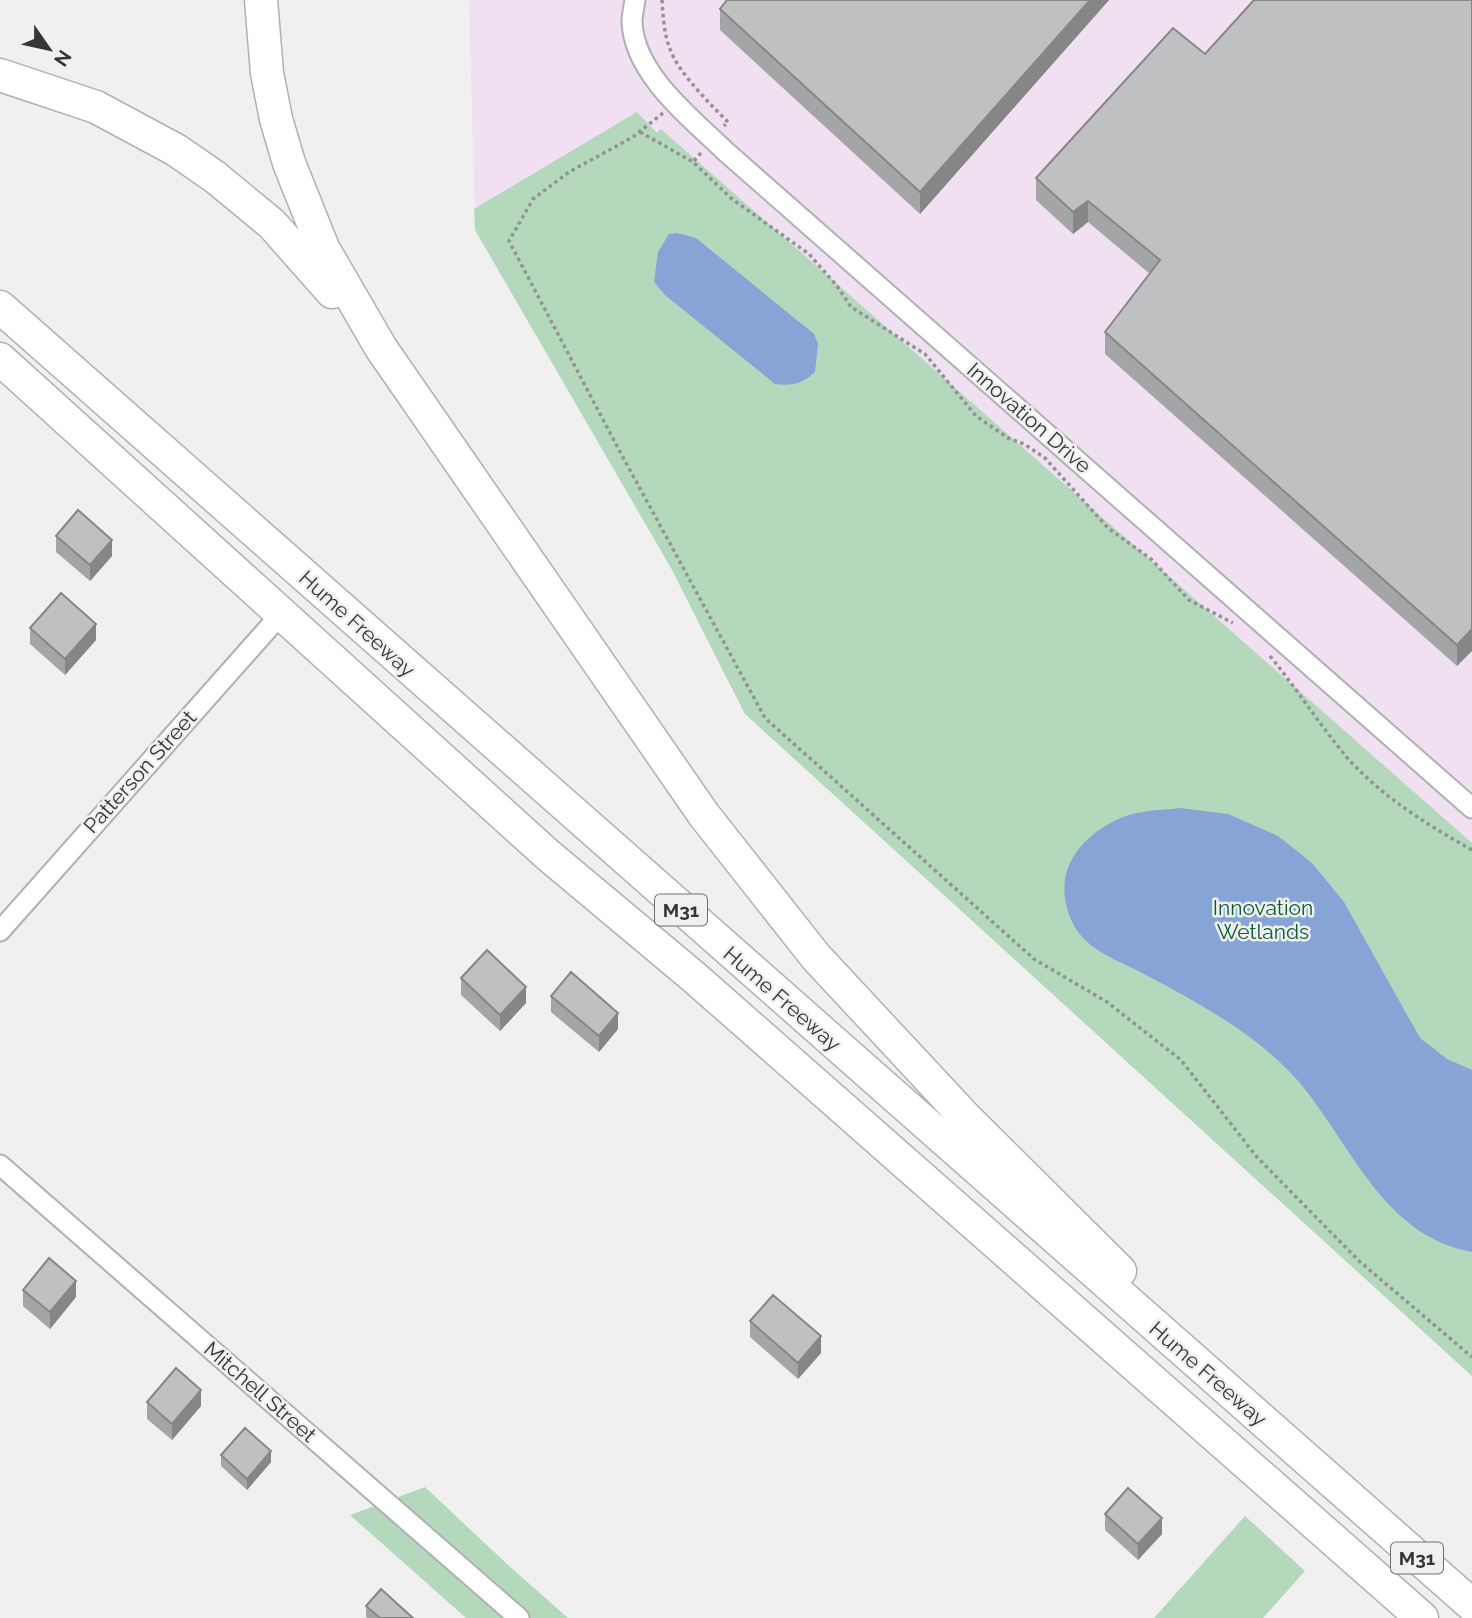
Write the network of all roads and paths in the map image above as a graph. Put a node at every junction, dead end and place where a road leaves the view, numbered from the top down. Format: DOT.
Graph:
graph roads {
  1 [pos="261,0"];
  2 [pos="635,0"];
  3 [pos="662,0"];
  4 [pos="0,75"];
  5 [pos="675,103"];
  6 [pos="640,132"];
  7 [pos="719,132"];
  8 [pos="701,152"];
  9 [pos="693,162"];
  10 [pos="0,307"];
  11 [pos="381,348"];
  12 [pos="4,364"];
  13 [pos="281,614"];
  14 [pos="1238,626"];
  15 [pos="1265,651"];
  16 [pos="1472,808"];
  17 [pos="1472,850"];
  18 [pos="0,931"];
  19 [pos="0,1165"];
  20 [pos="1472,1357"];
  21 [pos="1362,1511"];
  22 [pos="1472,1605"];
  23 [pos="519,1618"];
  24 [pos="1422,1618"];
  1 -- 11 [label="highway"];
  2 -- 5 [label="street, Innovation Drive"];
  3 -- 7 [label="path"];
  4 -- 11 [label="highway"];
  5 -- 6 [label="path"];
  5 -- 16 [label="street, Innovation Drive"];
  6 -- 9 [label="path"];
  6 -- 20 [label="path"];
  8 -- 9 [label="path"];
  9 -- 14 [label="path"];
  10 -- 21 [label="highway, Hume Freeway / M31"];
  11 -- 21 [label="highway"];
  12 -- 13 [label="highway, Hume Freeway / M31"];
  13 -- 18 [label="street, Patterson Street"];
  13 -- 24 [label="highway, Hume Freeway / M31"];
  15 -- 17 [label="path"];
  19 -- 23 [label="street, Mitchell Street"];
  21 -- 22 [label="highway, Hume Freeway / M31"];
}
